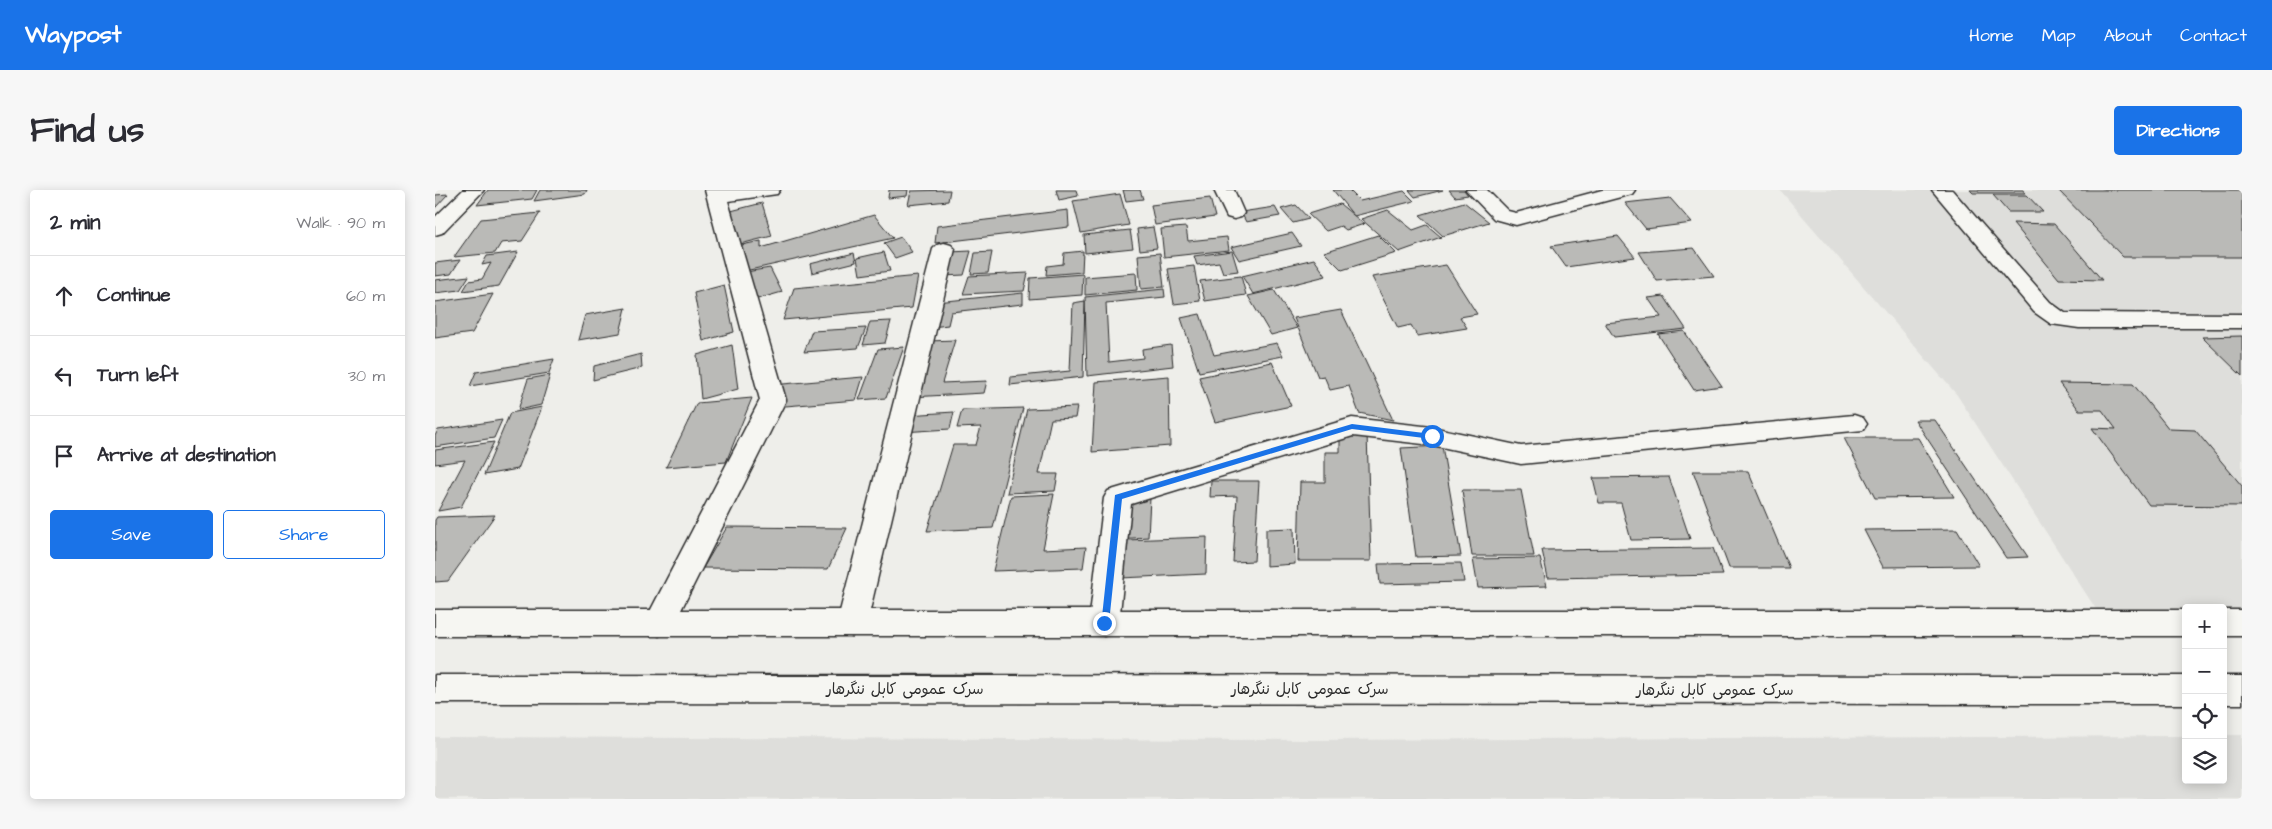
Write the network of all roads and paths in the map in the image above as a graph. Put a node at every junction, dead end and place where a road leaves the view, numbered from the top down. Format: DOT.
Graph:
graph roads {
  1 [pos="474,190"];
  2 [pos="770,190"];
  3 [pos="1224,190"];
  4 [pos="1476,190"];
  5 [pos="1625,190"];
  6 [pos="1942,190"];
  7 [pos="715,193"];
  8 [pos="1234,213"];
  9 [pos="435,229"];
  10 [pos="944,249"];
  11 [pos="2242,321"];
  12 [pos="1854,424"];
  13 [pos="435,623"];
  14 [pos="659,623"];
  15 [pos="852,623"];
  16 [pos="1104,623"];
  17 [pos="2182,623"];
  18 [pos="2227,623"];
  19 [pos="2242,623"];
  20 [pos="435,689"];
  21 [pos="2182,690"];
  22 [pos="2227,690"];
  23 [pos="2242,690"];
  1 -- 9 [label="main road"];
  2 -- 7 [label="main road"];
  3 -- 8 [label="main road"];
  4 -- 5 [label="main road"];
  6 -- 11 [label="main road"];
  7 -- 14 [label="main road"];
  10 -- 15 [label="main road"];
  12 -- 16 [label="main road"];
  13 -- 14 [label="main road"];
  14 -- 15 [label="main road"];
  15 -- 16 [label="main road"];
  16 -- 17 [label="main road"];
  18 -- 19 [label="main road"];
  20 -- 21 [label="main road, سرک عمومی کابل ننگرهار"];
  22 -- 23 [label="main road"];
}
